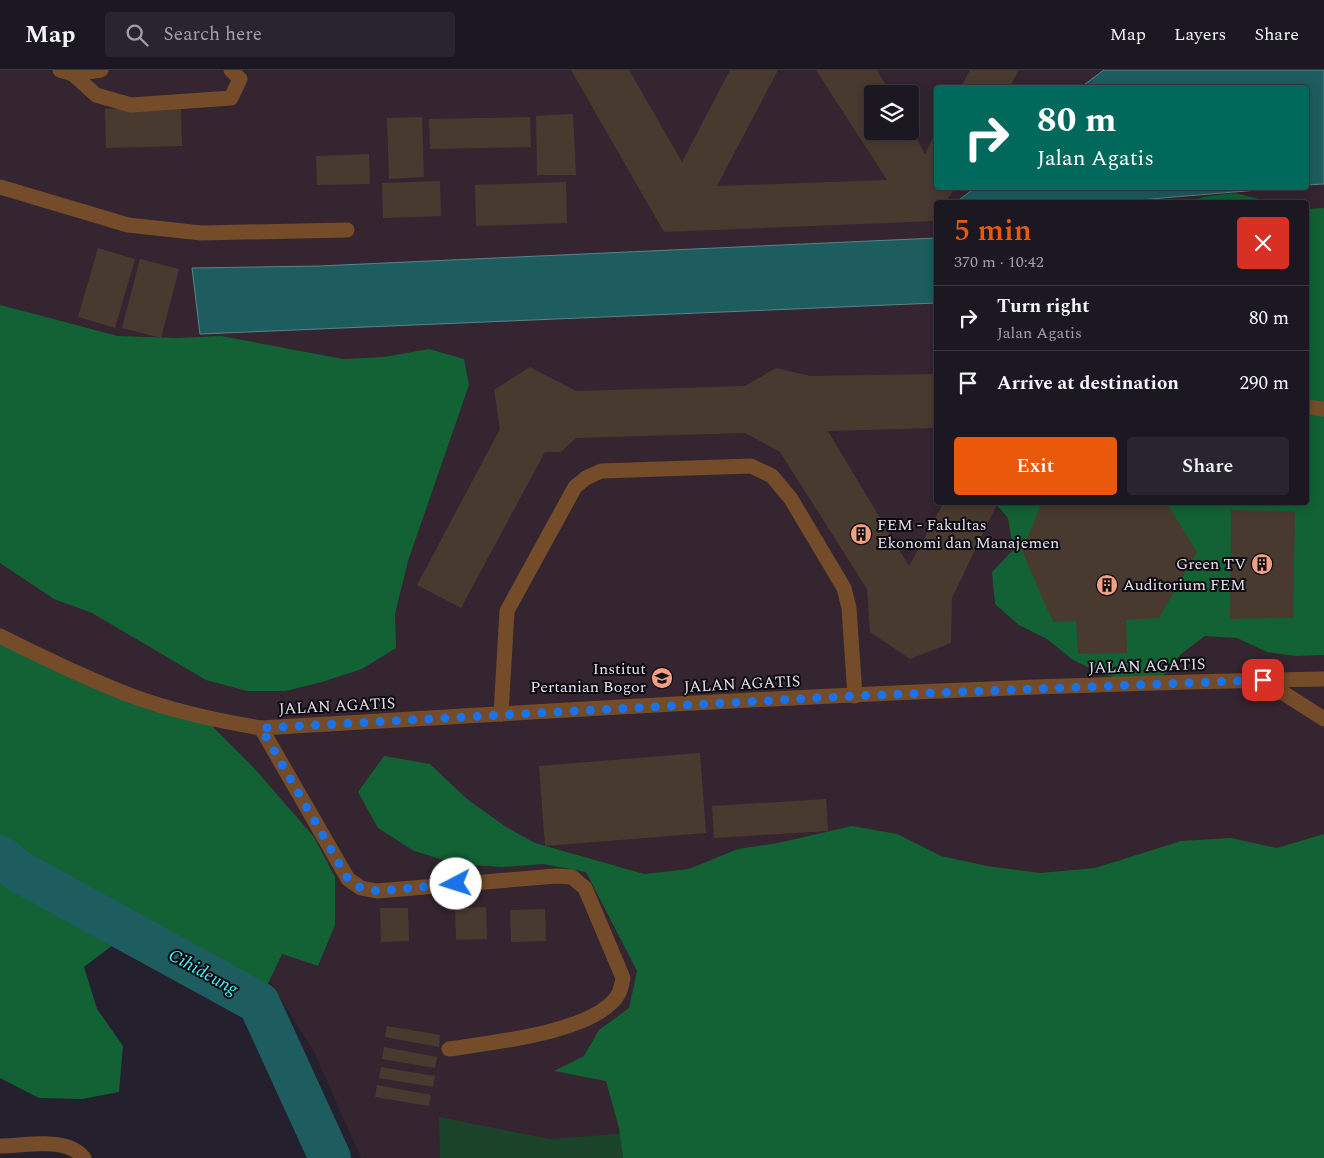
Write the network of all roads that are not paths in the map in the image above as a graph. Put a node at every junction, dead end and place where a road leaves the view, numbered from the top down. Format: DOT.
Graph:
graph roads {
  1 [pos="101,70"];
  2 [pos="231,70"];
  3 [pos="66,72"];
  4 [pos="0,187"];
  5 [pos="347,230"];
  6 [pos="1309,407"];
  7 [pos="1324,409"];
  8 [pos="0,636"];
  9 [pos="1324,679"];
  10 [pos="1263,680"];
  11 [pos="855,696"];
  12 [pos="501,714"];
  13 [pos="1324,719"];
  14 [pos="261,728"];
  15 [pos="449,1049"];
  16 [pos="0,1146"];
  17 [pos="84,1158"];
  1 -- 3 [label="street"];
  2 -- 3 [label="street"];
  4 -- 5 [label="street"];
  6 -- 7 [label="street"];
  8 -- 14 [label="street, JALAN AGATIS"];
  9 -- 10 [label="street, JALAN AGATIS"];
  10 -- 11 [label="street, JALAN AGATIS"];
  10 -- 13 [label="street"];
  11 -- 12 [label="street, JALAN AGATIS"];
  11 -- 12 [label="street"];
  12 -- 14 [label="street, JALAN AGATIS"];
  14 -- 15 [label="street"];
  16 -- 17 [label="street"];
}
